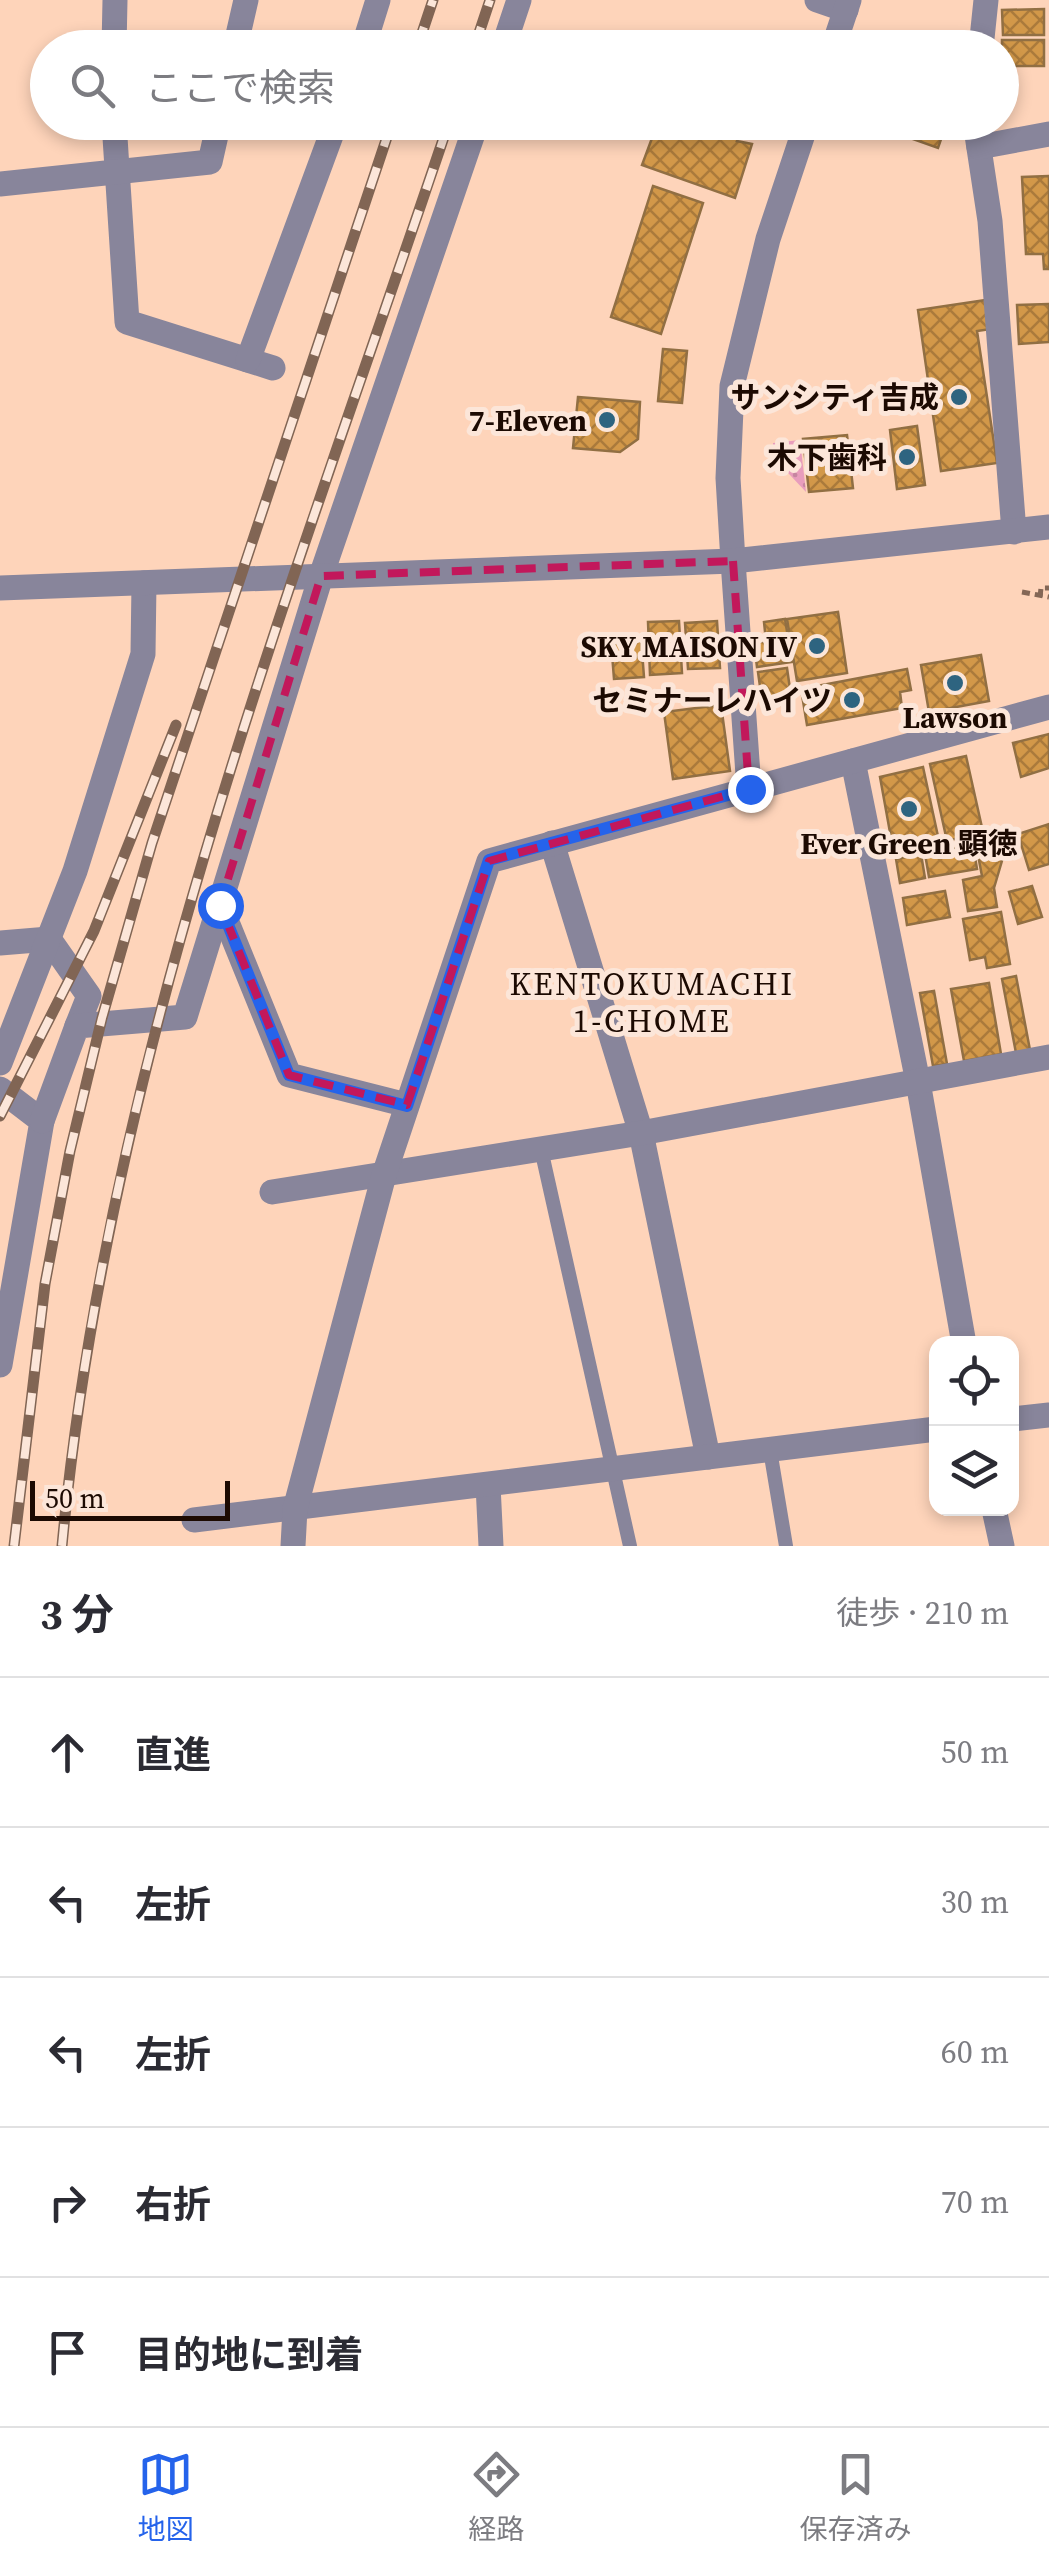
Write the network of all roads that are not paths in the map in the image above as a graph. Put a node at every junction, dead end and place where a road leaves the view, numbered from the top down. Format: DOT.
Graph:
graph roads {
  1 [pos="115,0"];
  2 [pos="246,0"];
  3 [pos="378,0"];
  4 [pos="519,0"];
  5 [pos="817,0"];
  6 [pos="986,0"];
  7 [pos="847,5"];
  8 [pos="114,30"];
  9 [pos="240,30"];
  10 [pos="369,30"];
  11 [pos="509,30"];
  12 [pos="839,30"];
  13 [pos="983,30"];
  14 [pos="1019,134"];
  15 [pos="1049,134"];
  16 [pos="114,140"];
  17 [pos="215,140"];
  18 [pos="329,140"];
  19 [pos="471,140"];
  20 [pos="801,140"];
  21 [pos="978,140"];
  22 [pos="114,170"];
  23 [pos="0,184"];
  24 [pos="248,360"];
  25 [pos="274,368"];
  26 [pos="1049,527"];
  27 [pos="1014,532"];
  28 [pos="732,561"];
  29 [pos="321,576"];
  30 [pos="144,583"];
  31 [pos="0,588"];
  32 [pos="1049,707"];
  33 [pos="854,761"];
  34 [pos="750,789"];
  35 [pos="552,844"];
  36 [pos="220,905"];
  37 [pos="49,939"];
  38 [pos="0,942"];
  39 [pos="78,1026"];
  40 [pos="1049,1057"];
  41 [pos="0,1063"];
  42 [pos="918,1082"];
  43 [pos="0,1089"];
  44 [pos="407,1106"];
  45 [pos="42,1121"];
  46 [pos="641,1133"];
  47 [pos="541,1148"];
  48 [pos="384,1175"];
  49 [pos="272,1192"];
  50 [pos="963,1336"];
  51 [pos="0,1364"];
  52 [pos="1049,1415"];
  53 [pos="1019,1419"];
  54 [pos="929,1430"];
  55 [pos="770,1450"];
  56 [pos="708,1457"];
  57 [pos="614,1469"];
  58 [pos="488,1485"];
  59 [pos="295,1509"];
  60 [pos="996,1516"];
  61 [pos="194,1520"];
  62 [pos="293,1546"];
  63 [pos="491,1546"];
  64 [pos="630,1546"];
  65 [pos="786,1546"];
  66 [pos="1002,1546"];
  1 -- 8 [label="street"];
  2 -- 9 [label="street"];
  3 -- 10 [label="street"];
  4 -- 11 [label="street"];
  5 -- 7 [label="street"];
  6 -- 13 [label="street"];
  7 -- 12 [label="street"];
  14 -- 15 [label="street"];
  16 -- 22 [label="street"];
  17 -- 22 [label="street"];
  18 -- 24 [label="street"];
  19 -- 29 [label="street"];
  20 -- 28 [label="street"];
  21 -- 27 [label="street"];
  22 -- 23 [label="street"];
  22 -- 24 [label="street"];
  24 -- 25 [label="street"];
  26 -- 27 [label="street"];
  27 -- 28 [label="street"];
  28 -- 29 [label="street"];
  28 -- 34 [label="street"];
  29 -- 30 [label="street"];
  29 -- 36 [label="street"];
  30 -- 31 [label="street"];
  30 -- 37 [label="street"];
  32 -- 33 [label="street"];
  33 -- 34 [label="street"];
  33 -- 42 [label="street"];
  34 -- 35 [label="street"];
  35 -- 44 [label="street"];
  35 -- 46 [label="street"];
  36 -- 39 [label="street"];
  36 -- 44 [label="street"];
  37 -- 38 [label="street"];
  37 -- 39 [label="street"];
  37 -- 41 [label="street"];
  39 -- 45 [label="street"];
  40 -- 42 [label="street"];
  42 -- 46 [label="street"];
  42 -- 50 [label="street"];
  43 -- 45 [label="street"];
  44 -- 48 [label="street"];
  45 -- 51 [label="street"];
  46 -- 47 [label="street"];
  46 -- 56 [label="street"];
  47 -- 48 [label="street"];
  47 -- 57 [label="lane"];
  48 -- 49 [label="street"];
  48 -- 59 [label="street"];
  52 -- 53 [label="street"];
  54 -- 55 [label="street"];
  55 -- 56 [label="street"];
  55 -- 65 [label="lane"];
  56 -- 57 [label="street"];
  57 -- 58 [label="street"];
  57 -- 64 [label="lane"];
  58 -- 59 [label="street"];
  58 -- 63 [label="street"];
  59 -- 61 [label="street"];
  59 -- 62 [label="street"];
  60 -- 66 [label="street"];
}
